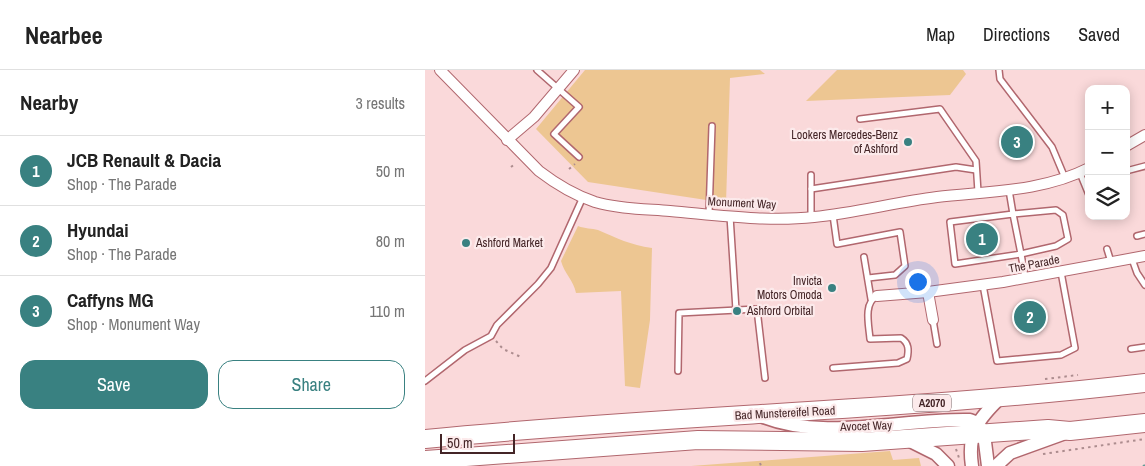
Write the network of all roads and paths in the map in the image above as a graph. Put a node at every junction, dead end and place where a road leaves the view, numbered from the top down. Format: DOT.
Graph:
graph roads {
  1 [pos="441,70"];
  2 [pos="537,70"];
  3 [pos="574,70"];
  4 [pos="997,71"];
  5 [pos="558,90"];
  6 [pos="860,119"];
  7 [pos="712,126"];
  8 [pos="1145,135"];
  9 [pos="507,140"];
  10 [pos="1130,144"];
  11 [pos="579,157"];
  12 [pos="518,162"];
  13 [pos="1145,166"];
  14 [pos="511,167"];
  15 [pos="976,170"];
  16 [pos="1084,170"];
  17 [pos="1130,170"];
  18 [pos="811,175"];
  19 [pos="1065,178"];
  20 [pos="811,189"];
  21 [pos="1009,190"];
  22 [pos="978,192"];
  23 [pos="583,197"];
  24 [pos="709,214"];
  25 [pos="1013,214"];
  26 [pos="833,215"];
  27 [pos="730,216"];
  28 [pos="811,218"];
  29 [pos="1145,234"];
  30 [pos="1137,236"];
  31 [pos="1107,249"];
  32 [pos="1021,254"];
  33 [pos="1145,256"];
  34 [pos="864,257"];
  35 [pos="1132,258"];
  36 [pos="1111,262"];
  37 [pos="1061,271"];
  38 [pos="868,278"];
  39 [pos="1025,278"];
  40 [pos="983,285"];
  41 [pos="1145,285"];
  42 [pos="928,292"];
  43 [pos="874,297"];
  44 [pos="736,310"];
  45 [pos="933,320"];
  46 [pos="497,342"];
  47 [pos="937,344"];
  48 [pos="1145,347"];
  49 [pos="1131,349"];
  50 [pos="521,357"];
  51 [pos="833,368"];
  52 [pos="678,371"];
  53 [pos="765,378"];
  54 [pos="425,381"];
  55 [pos="1145,383"];
  56 [pos="1001,397"];
  57 [pos="756,414"];
  58 [pos="1145,423"];
  59 [pos="978,431"];
  60 [pos="1070,431"];
  61 [pos="425,439"];
  62 [pos="1145,439"];
  63 [pos="908,440"];
  64 [pos="1040,454"];
  65 [pos="425,460"];
  66 [pos="948,466"];
  67 [pos="972,466"];
  68 [pos="987,466"];
  69 [pos="996,466"];
  1 -- 9 [label="street, Monument Way"];
  2 -- 5 [label="lane"];
  3 -- 5 [label="street"];
  4 -- 19 [label="lane"];
  5 -- 9 [label="street"];
  5 -- 11 [label="lane"];
  6 -- 15 [label="lane"];
  7 -- 24 [label="lane"];
  8 -- 10 [label="street"];
  9 -- 23 [label="street, Monument Way"];
  12 -- 14 [label="path"];
  13 -- 17 [label="lane"];
  15 -- 20 [label="lane"];
  15 -- 22 [label="lane"];
  16 -- 19 [label="street, Monument Way"];
  18 -- 20 [label="lane"];
  19 -- 21 [label="street, Monument Way"];
  20 -- 28 [label="lane"];
  21 -- 22 [label="street, Monument Way"];
  21 -- 25 [label="lane"];
  22 -- 26 [label="street, Monument Way"];
  23 -- 24 [label="street, Monument Way"];
  23 -- 54 [label="lane"];
  24 -- 27 [label="street, Monument Way"];
  25 -- 32 [label="lane"];
  25 -- 32 [label="lane"];
  25 -- 32 [label="lane"];
  26 -- 28 [label="street, Monument Way"];
  26 -- 38 [label="lane"];
  27 -- 28 [label="street, Monument Way"];
  27 -- 44 [label="lane"];
  29 -- 30 [label="lane"];
  31 -- 36 [label="lane"];
  32 -- 39 [label="lane"];
  33 -- 35 [label="street, The Parade"];
  34 -- 38 [label="lane"];
  35 -- 36 [label="street, The Parade"];
  35 -- 41 [label="lane"];
  36 -- 37 [label="street, The Parade"];
  37 -- 39 [label="street, The Parade"];
  37 -- 40 [label="lane"];
  38 -- 43 [label="lane"];
  39 -- 40 [label="street, The Parade"];
  40 -- 42 [label="street, The Parade"];
  42 -- 43 [label="street, The Parade"];
  42 -- 45 [label="street"];
  43 -- 51 [label="lane"];
  44 -- 52 [label="lane"];
  44 -- 53 [label="lane"];
  45 -- 47 [label="lane"];
  46 -- 50 [label="path"];
  48 -- 49 [label="lane"];
  55 -- 56 [label="highway, Bad Munstereifel Road / A2070"];
  56 -- 57 [label="highway, Bad Munstereifel Road / A2070"];
  56 -- 59 [label="street"];
  57 -- 59 [label="street, Avocet Way"];
  57 -- 61 [label="highway, Bad Munstereifel Road / A2070"];
  58 -- 60 [label="highway, Bad Munstereifel Road"];
  59 -- 60 [label="highway, Bad Munstereifel Road"];
  59 -- 63 [label="highway, Bad Munstereifel Road"];
  59 -- 67 [label="street"];
  59 -- 68 [label="street"];
  60 -- 69 [label="street"];
  62 -- 64 [label="path"];
  63 -- 65 [label="highway, Bad Munstereifel Road"];
  63 -- 66 [label="street, Avocet Way"];
}
